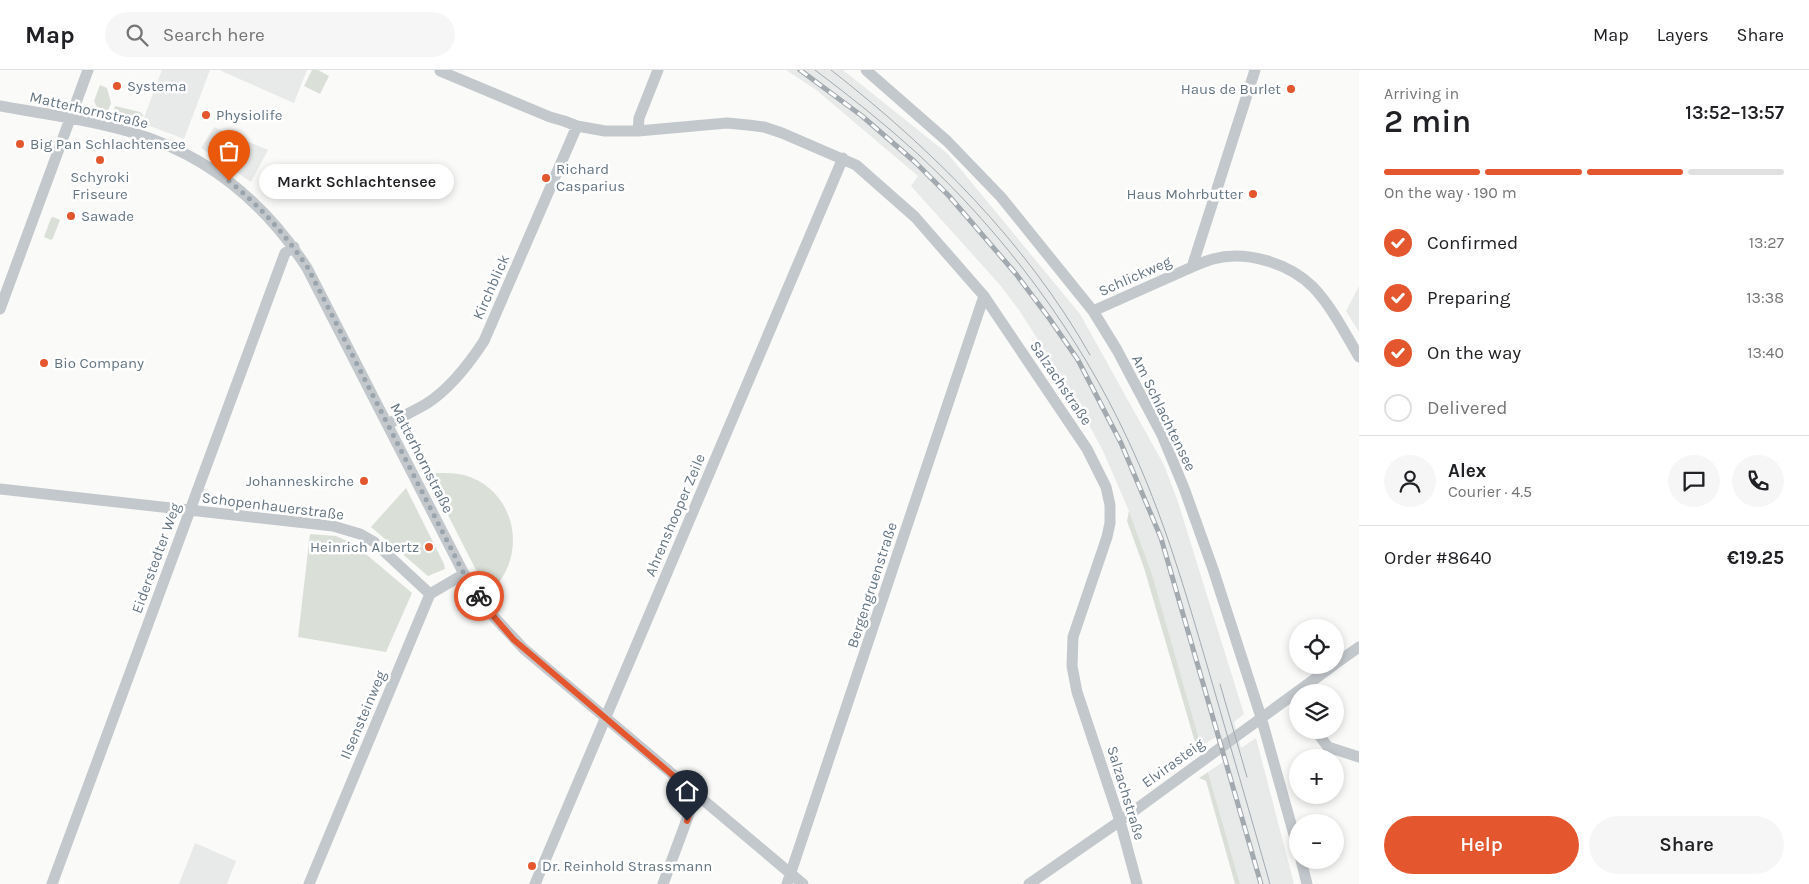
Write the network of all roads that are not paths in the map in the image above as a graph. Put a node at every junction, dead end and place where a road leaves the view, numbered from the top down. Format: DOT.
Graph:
graph roads {
  1 [pos="88,70"];
  2 [pos="658,70"];
  3 [pos="866,70"];
  4 [pos="1255,70"];
  5 [pos="440,71"];
  6 [pos="454,73"];
  7 [pos="0,106"];
  8 [pos="70,119"];
  9 [pos="577,126"];
  10 [pos="638,131"];
  11 [pos="843,158"];
  12 [pos="294,247"];
  13 [pos="1192,267"];
  14 [pos="984,296"];
  15 [pos="0,309"];
  16 [pos="1093,311"];
  17 [pos="1359,357"];
  18 [pos="388,424"];
  19 [pos="0,489"];
  20 [pos="190,510"];
  21 [pos="464,574"];
  22 [pos="430,594"];
  23 [pos="1359,647"];
  24 [pos="1344,658"];
  25 [pos="1322,674"];
  26 [pos="1308,684"];
  27 [pos="1289,698"];
  28 [pos="1262,717"];
  29 [pos="606,718"];
  30 [pos="1321,739"];
  31 [pos="1359,757"];
  32 [pos="696,795"];
  33 [pos="1289,816"];
  34 [pos="1120,821"];
  35 [pos="1303,869"];
  36 [pos="789,879"];
  37 [pos="52,884"];
  38 [pos="309,884"];
  39 [pos="535,884"];
  40 [pos="663,884"];
  41 [pos="803,884"];
  42 [pos="1029,884"];
  43 [pos="1137,884"];
  44 [pos="1307,884"];
  1 -- 8 [label="street"];
  2 -- 10 [label="street"];
  3 -- 16 [label="street, Am Schlachtensee"];
  4 -- 13 [label="street, Schlickweg"];
  5 -- 6 [label="street, Salzachstraße"];
  6 -- 9 [label="street, Salzachstraße"];
  7 -- 8 [label="street, Matterhornstraße"];
  8 -- 12 [label="street, Matterhornstraße"];
  8 -- 15 [label="street"];
  9 -- 10 [label="street, Salzachstraße"];
  9 -- 18 [label="street, Kirchblick"];
  10 -- 11 [label="street, Salzachstraße"];
  11 -- 14 [label="street, Salzachstraße"];
  11 -- 29 [label="street, Ahrenshooper Zeile"];
  12 -- 18 [label="street, Matterhornstraße"];
  12 -- 20 [label="street, Eiderstedter Weg"];
  13 -- 16 [label="street, Schlickweg"];
  13 -- 17 [label="street"];
  14 -- 34 [label="street, Salzachstraße"];
  14 -- 36 [label="street, Bergengruenstraße"];
  16 -- 28 [label="street, Am Schlachtensee"];
  18 -- 21 [label="street, Matterhornstraße"];
  19 -- 20 [label="street, Schopenhauerstraße"];
  20 -- 22 [label="street, Schopenhauerstraße"];
  20 -- 37 [label="street, Eiderstedter Weg"];
  21 -- 22 [label="street"];
  21 -- 29 [label="street, Matterhornstraße"];
  22 -- 38 [label="street, Ilsensteinweg"];
  23 -- 24 [label="street, Elvirasteig"];
  25 -- 26 [label="street, Elvirasteig"];
  27 -- 28 [label="street, Elvirasteig"];
  28 -- 33 [label="street, Am Schlachtensee"];
  28 -- 34 [label="street, Elvirasteig"];
  29 -- 32 [label="street, Matterhornstraße"];
  29 -- 39 [label="street, Ahrenshooper Zeile"];
  30 -- 31 [label="street"];
  32 -- 36 [label="street, Matterhornstraße"];
  32 -- 40 [label="street"];
  34 -- 42 [label="street, Elvirasteig"];
  34 -- 43 [label="street, Salzachstraße"];
  35 -- 44 [label="street"];
  36 -- 41 [label="street, Matterhornstraße"];
}
